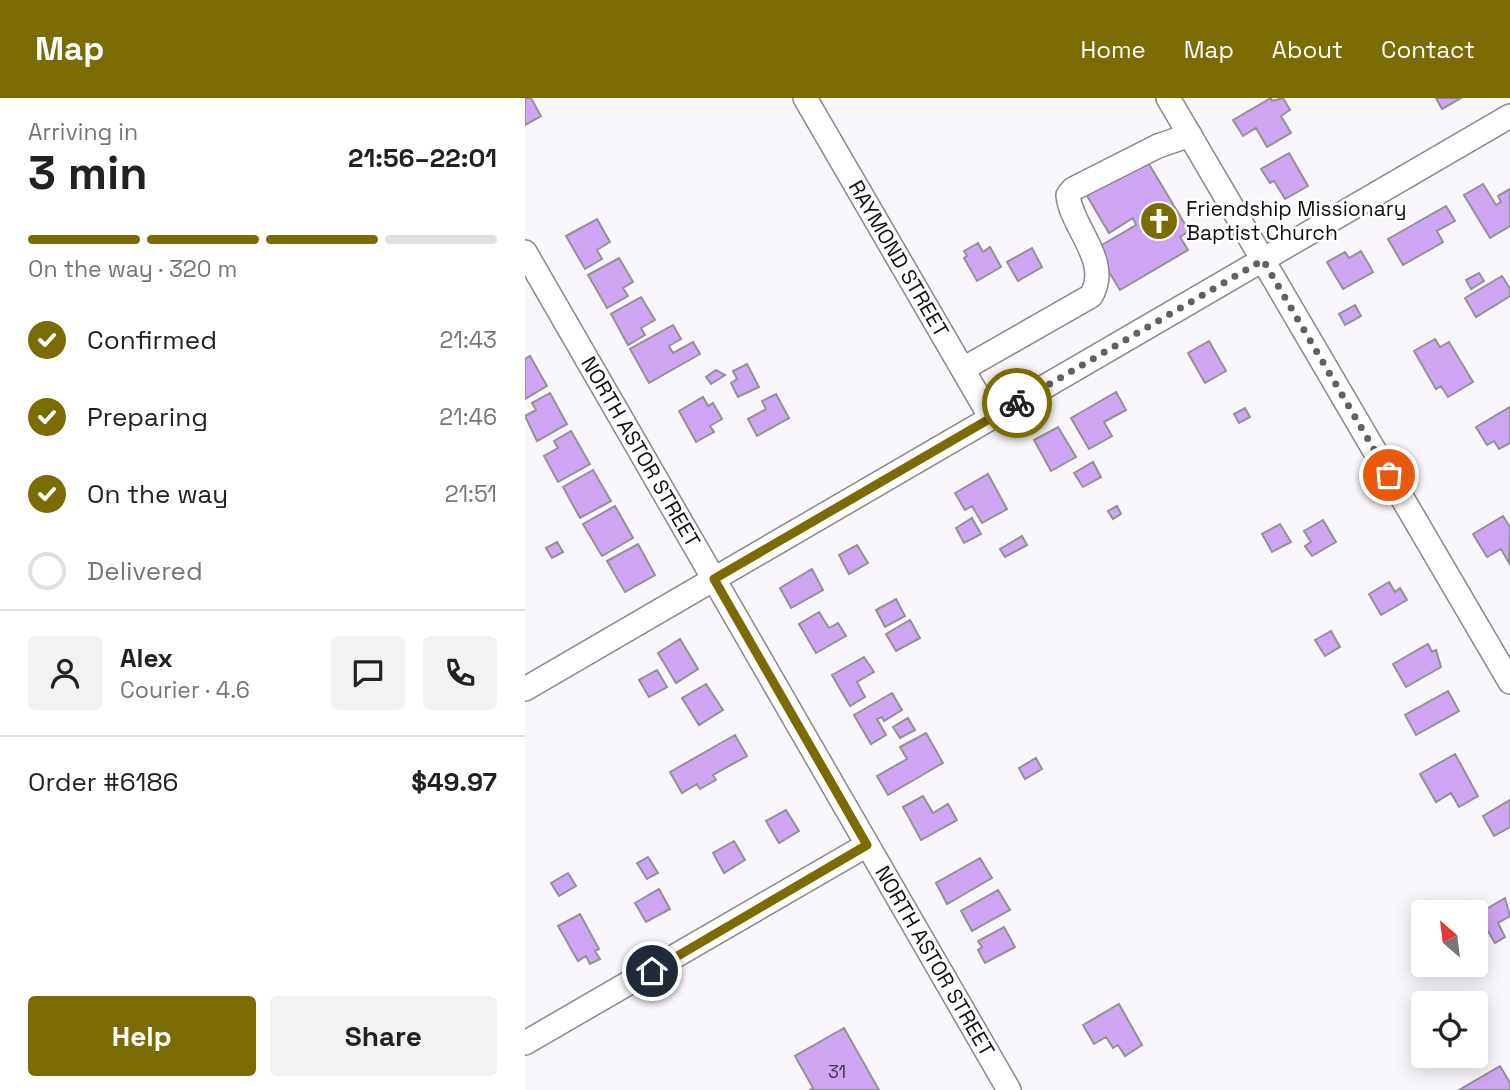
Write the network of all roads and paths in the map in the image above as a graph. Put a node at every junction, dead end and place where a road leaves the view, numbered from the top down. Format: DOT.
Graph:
graph roads {
  1 [pos="805,98"];
  2 [pos="1168,98"];
  3 [pos="1510,116"];
  4 [pos="1190,135"];
  5 [pos="525,252"];
  6 [pos="1263,260"];
  7 [pos="963,369"];
  8 [pos="991,418"];
  9 [pos="714,579"];
  10 [pos="1510,682"];
  11 [pos="525,689"];
  12 [pos="867,845"];
  13 [pos="525,1043"];
  14 [pos="1009,1090"];
  1 -- 7 [label="street, RAYMOND STREET"];
  2 -- 4 [label="street"];
  3 -- 6 [label="street"];
  4 -- 6 [label="street"];
  4 -- 7 [label="street"];
  5 -- 9 [label="street, NORTH ASTOR STREET"];
  6 -- 8 [label="street"];
  6 -- 10 [label="street"];
  7 -- 8 [label="street, RAYMOND STREET"];
  8 -- 9 [label="street"];
  9 -- 11 [label="street"];
  9 -- 12 [label="street, NORTH ASTOR STREET"];
  12 -- 13 [label="street"];
  12 -- 14 [label="street, NORTH ASTOR STREET"];
}
